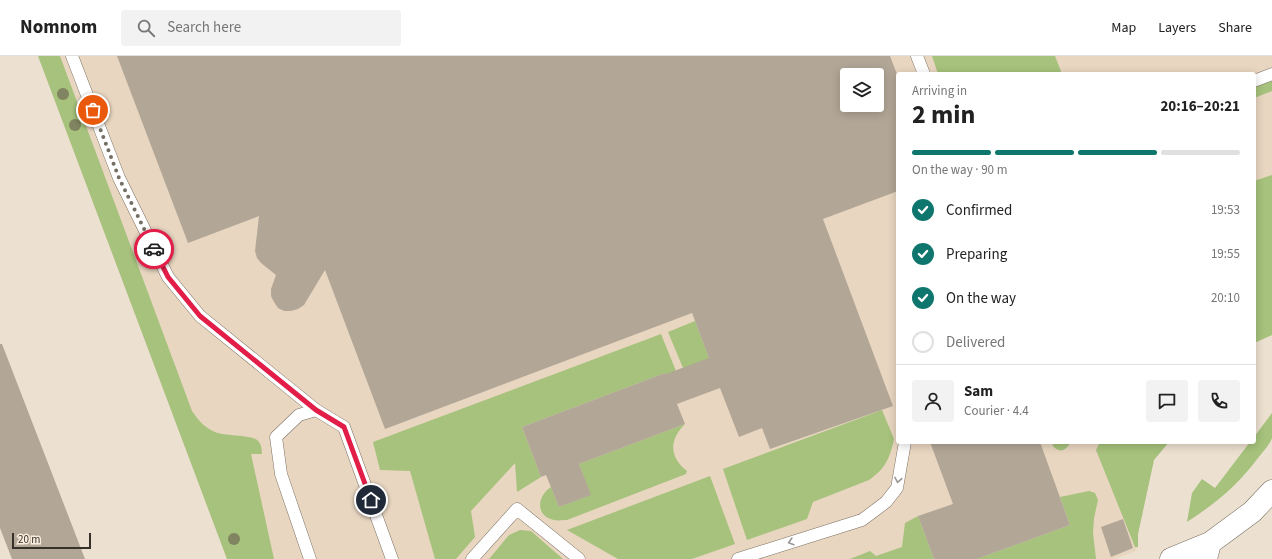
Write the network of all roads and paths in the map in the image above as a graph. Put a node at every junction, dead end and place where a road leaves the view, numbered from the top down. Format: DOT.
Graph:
graph roads {
  1 [pos="72,56"];
  2 [pos="917,56"];
  3 [pos="923,72"];
  4 [pos="1272,74"];
  5 [pos="1256,80"];
  6 [pos="316,410"];
  7 [pos="905,444"];
  8 [pos="1272,491"];
  9 [pos="1208,551"];
  10 [pos="743,557"];
  11 [pos="310,559"];
  12 [pos="392,559"];
  13 [pos="472,559"];
  14 [pos="579,559"];
  15 [pos="1171,559"];
  1 -- 6 [label="lane"];
  2 -- 3 [label="lane"];
  4 -- 5 [label="lane"];
  6 -- 11 [label="lane"];
  6 -- 12 [label="lane"];
  7 -- 10 [label="lane, one-way"];
  8 -- 9 [label="street"];
  9 -- 15 [label="street"];
  13 -- 14 [label="lane"];
}
